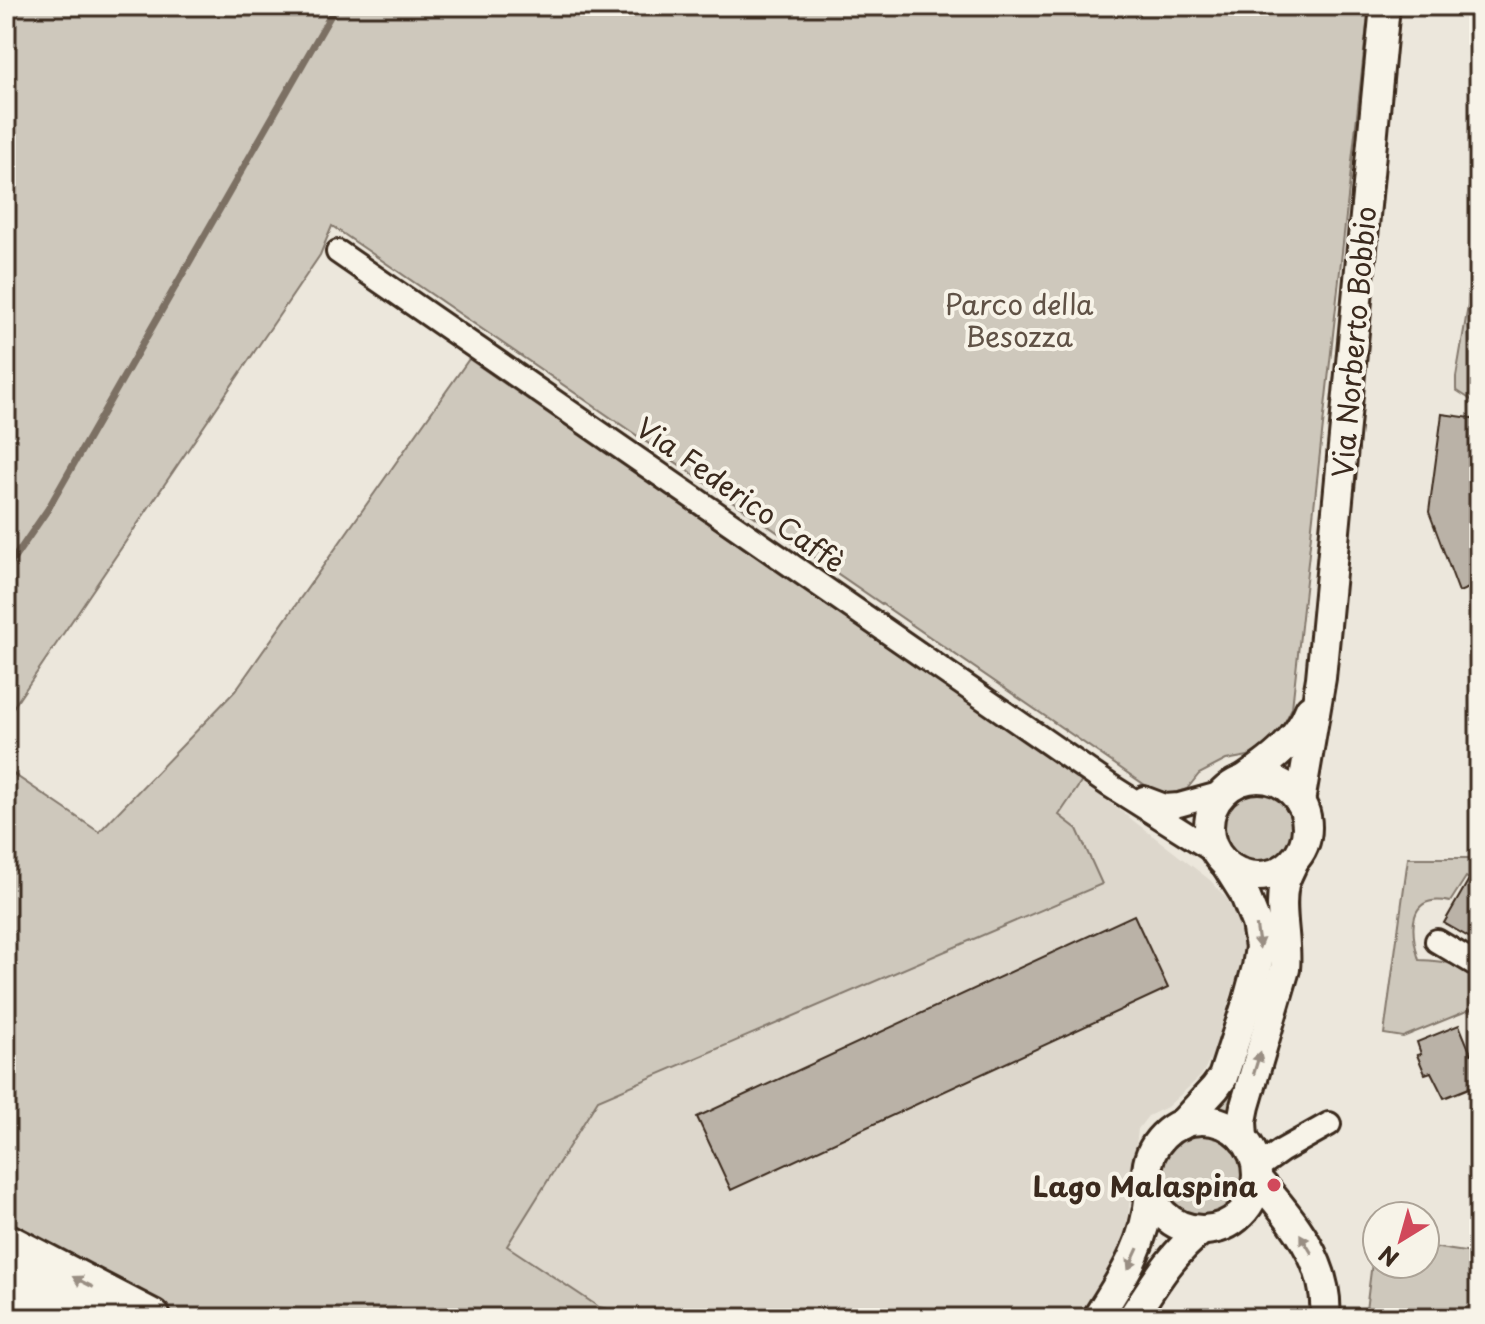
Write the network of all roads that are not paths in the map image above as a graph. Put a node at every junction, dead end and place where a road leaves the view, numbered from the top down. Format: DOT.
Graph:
graph roads {
  1 [pos="1385,6"];
  2 [pos="338,252"];
  3 [pos="1321,678"];
  4 [pos="1109,785"];
  5 [pos="1233,786"];
  6 [pos="1300,802"];
  7 [pos="1221,859"];
  8 [pos="1294,860"];
  9 [pos="1437,941"];
  10 [pos="1479,966"];
  11 [pos="1181,1125"];
  12 [pos="1251,1158"];
  13 [pos="1150,1192"];
  14 [pos="1202,1230"];
  15 [pos="6,1242"];
  16 [pos="6,1268"];
  17 [pos="6,1304"];
  18 [pos="30,1318"];
  19 [pos="91,1318"];
  20 [pos="152,1318"];
  21 [pos="1097,1318"];
  22 [pos="1132,1318"];
  23 [pos="1325,1318"];
  1 -- 3 [label="street, Via Norberto Bobbio"];
  2 -- 4 [label="street, Via Federico Caffè"];
  3 -- 5 [label="street, Via Norberto Bobbio"];
  3 -- 6 [label="street, Via Norberto Bobbio"];
  4 -- 5 [label="street"];
  4 -- 7 [label="street"];
  5 -- 6 [label="street"];
  5 -- 7 [label="street"];
  6 -- 8 [label="street, Via Norberto Bobbio"];
  7 -- 8 [label="street"];
  7 -- 11 [label="street, one-way"];
  12 -- 8 [label="street, Via Norberto Bobbio, one-way"];
  9 -- 10 [label="street"];
  11 -- 12 [label="street"];
  11 -- 13 [label="street"];
  12 -- 14 [label="street, Via Norberto Bobbio"];
  23 -- 12 [label="street, one-way"];
  13 -- 14 [label="street"];
  13 -- 21 [label="street, one-way"];
  14 -- 22 [label="street, Via Norberto Bobbio"];
  20 -- 15 [label="highway, one-way"];
  16 -- 19 [label="highway"];
  17 -- 18 [label="highway"];
}
